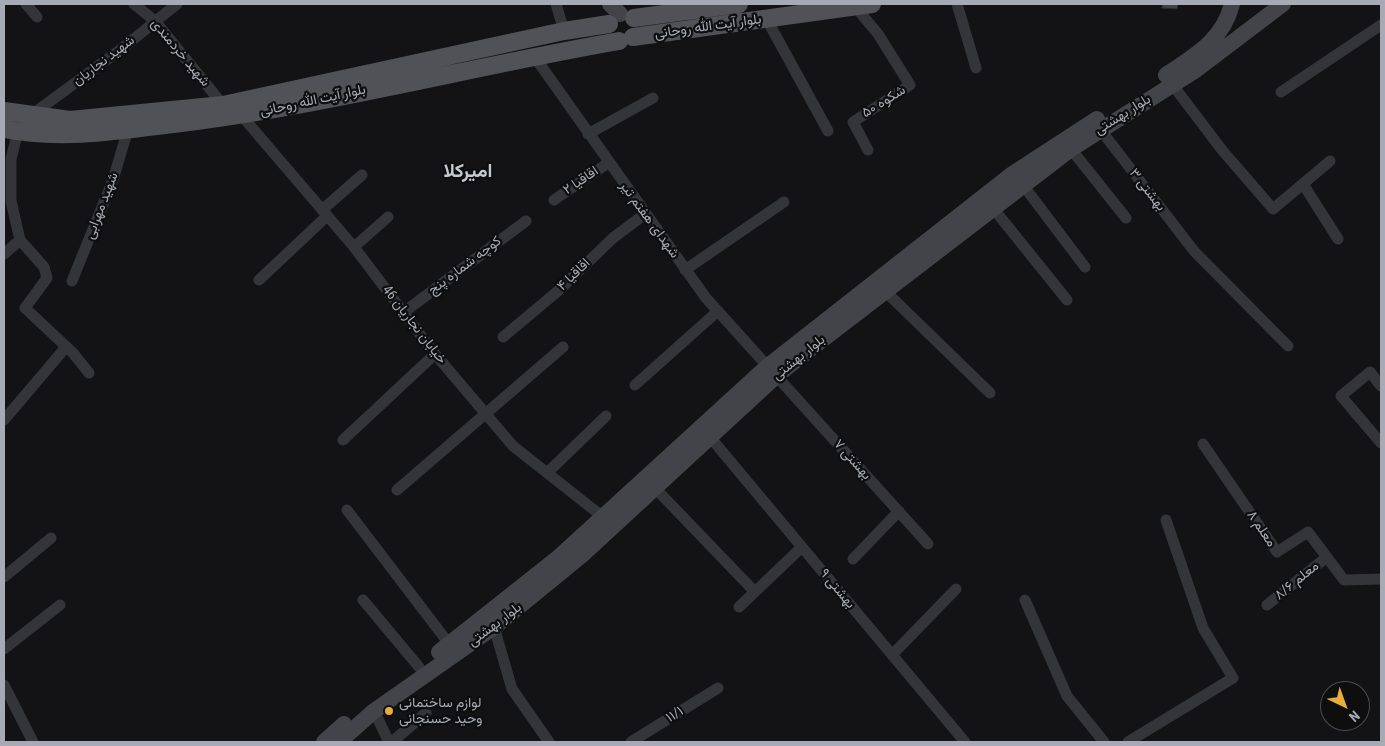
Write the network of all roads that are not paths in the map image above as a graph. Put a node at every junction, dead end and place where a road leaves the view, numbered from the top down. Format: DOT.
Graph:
graph roads {
  1 [pos="26,4"];
  2 [pos="134,4"];
  3 [pos="176,4"];
  4 [pos="556,4"];
  5 [pos="740,4"];
  6 [pos="872,4"];
  7 [pos="957,4"];
  8 [pos="1232,4"];
  9 [pos="1283,4"];
  10 [pos="854,5"];
  11 [pos="619,12"];
  12 [pos="37,16"];
  13 [pos="766,18"];
  14 [pos="155,21"];
  15 [pos="1381,25"];
  16 [pos="564,31"];
  17 [pos="626,39"];
  18 [pos="534,56"];
  19 [pos="976,68"];
  20 [pos="1172,84"];
  21 [pos="1281,92"];
  22 [pos="653,98"];
  23 [pos="223,106"];
  24 [pos="1126,107"];
  25 [pos="4,111"];
  26 [pos="30,116"];
  27 [pos="242,116"];
  28 [pos="128,129"];
  29 [pos="1100,129"];
  30 [pos="11,130"];
  31 [pos="828,131"];
  32 [pos="588,134"];
  33 [pos="1071,149"];
  34 [pos="868,150"];
  35 [pos="1330,161"];
  36 [pos="608,163"];
  37 [pos="362,175"];
  38 [pos="1303,184"];
  39 [pos="1023,185"];
  40 [pos="554,200"];
  41 [pos="784,202"];
  42 [pos="993,208"];
  43 [pos="325,213"];
  44 [pos="645,214"];
  45 [pos="388,217"];
  46 [pos="1126,218"];
  47 [pos="526,221"];
  48 [pos="1338,239"];
  49 [pos="20,240"];
  50 [pos="354,247"];
  51 [pos="4,254"];
  52 [pos="922,255"];
  53 [pos="1085,266"];
  54 [pos="685,270"];
  55 [pos="259,280"];
  56 [pos="72,281"];
  57 [pos="885,291"];
  58 [pos="1067,300"];
  59 [pos="718,311"];
  60 [pos="404,312"];
  61 [pos="503,337"];
  62 [pos="1288,346"];
  63 [pos="66,347"];
  64 [pos="563,347"];
  65 [pos="435,354"];
  66 [pos="772,371"];
  67 [pos="89,373"];
  68 [pos="635,385"];
  69 [pos="1381,386"];
  70 [pos="990,394"];
  71 [pos="485,412"];
  72 [pos="606,416"];
  73 [pos="4,420"];
  74 [pos="710,437"];
  75 [pos="344,440"];
  76 [pos="1381,443"];
  77 [pos="1203,444"];
  78 [pos="547,473"];
  79 [pos="655,488"];
  80 [pos="397,490"];
  81 [pos="346,510"];
  82 [pos="899,511"];
  83 [pos="1166,520"];
  84 [pos="608,521"];
  85 [pos="52,538"];
  86 [pos="928,544"];
  87 [pos="802,547"];
  88 [pos="1327,557"];
  89 [pos="853,559"];
  90 [pos="4,577"];
  91 [pos="1381,579"];
  92 [pos="956,589"];
  93 [pos="755,592"];
  94 [pos="363,600"];
  95 [pos="1025,600"];
  96 [pos="60,605"];
  97 [pos="1267,605"];
  98 [pos="739,607"];
  99 [pos="494,627"];
  100 [pos="450,645"];
  101 [pos="4,649"];
  102 [pos="892,654"];
  103 [pos="420,667"];
  104 [pos="4,685"];
  105 [pos="718,688"];
  106 [pos="374,711"];
  107 [pos="426,713"];
  108 [pos="33,742"];
  109 [pos="324,742"];
  110 [pos="339,742"];
  111 [pos="390,742"];
  112 [pos="549,742"];
  113 [pos="631,742"];
  114 [pos="965,742"];
  115 [pos="1104,742"];
  116 [pos="1128,742"];
  1 -- 12 [label="street"];
  2 -- 14 [label="street, شهید خردمندی"];
  3 -- 14 [label="street, شهید نجاریان"];
  4 -- 16 [label="street"];
  5 -- 11 [label="main road, بلوار آیت الله روحانی"];
  6 -- 10 [label="main road, بلوار آیت الله روحانی"];
  7 -- 19 [label="street"];
  8 -- 24 [label="main road, بلوار بهشتی"];
  9 -- 20 [label="main road, بلوار بهشتی"];
  10 -- 13 [label="main road, بلوار آیت الله روحانی"];
  10 -- 34 [label="street, شکوه ۵۰"];
  11 -- 16 [label="main road, بلوار آیت الله روحانی"];
  11 -- 17 [label="main road"];
  11 -- 17 [label="main road"];
  13 -- 17 [label="main road, بلوار آیت الله روحانی"];
  13 -- 31 [label="street"];
  14 -- 23 [label="street, شهید خردمندی"];
  14 -- 26 [label="street, شهید نجاریان"];
  15 -- 21 [label="street"];
  16 -- 23 [label="main road, بلوار آیت الله روحانی"];
  17 -- 18 [label="main road, بلوار آیت الله روحانی"];
  18 -- 27 [label="main road, بلوار آیت الله روحانی"];
  18 -- 32 [label="street, شهدای هفتم تیر"];
  20 -- 24 [label="main road, بلوار بهشتی"];
  20 -- 38 [label="street"];
  22 -- 32 [label="street"];
  23 -- 26 [label="main road, بلوار آیت الله روحانی"];
  24 -- 29 [label="main road, بلوار بهشتی"];
  24 -- 52 [label="main road, بلوار بهشتی"];
  25 -- 26 [label="main road, بلوار آیت الله روحانی"];
  27 -- 28 [label="main road, بلوار آیت الله روحانی"];
  27 -- 43 [label="street, خیابان نجاریان 46"];
  28 -- 30 [label="main road, بلوار آیت الله روحانی"];
  28 -- 56 [label="street, شهید مهرابی"];
  29 -- 33 [label="main road, بلوار بهشتی"];
  29 -- 62 [label="street, بهشتی ۳"];
  30 -- 49 [label="street"];
  32 -- 36 [label="street, شهدای هفتم تیر"];
  33 -- 39 [label="main road, بلوار بهشتی"];
  33 -- 46 [label="street"];
  35 -- 38 [label="street"];
  36 -- 40 [label="street, اقاقیا ۲"];
  36 -- 44 [label="street, شهدای هفتم تیر"];
  37 -- 43 [label="street"];
  38 -- 48 [label="street"];
  39 -- 42 [label="main road, بلوار بهشتی"];
  39 -- 53 [label="street"];
  41 -- 54 [label="street"];
  42 -- 52 [label="main road, بلوار بهشتی"];
  42 -- 58 [label="street"];
  43 -- 50 [label="street, خیابان نجاریان 46"];
  43 -- 55 [label="street"];
  44 -- 54 [label="street, شهدای هفتم تیر"];
  44 -- 61 [label="street, اقاقیا ۴"];
  45 -- 50 [label="street"];
  47 -- 60 [label="street, کوچه شماره پنج"];
  49 -- 51 [label="street"];
  49 -- 63 [label="street"];
  50 -- 60 [label="street, خیابان نجاریان 46"];
  52 -- 57 [label="main road, بلوار بهشتی"];
  52 -- 66 [label="main road, بلوار بهشتی"];
  54 -- 59 [label="street, شهدای هفتم تیر"];
  57 -- 66 [label="main road, بلوار بهشتی"];
  57 -- 70 [label="street"];
  59 -- 66 [label="street, شهدای هفتم تیر"];
  59 -- 68 [label="street"];
  60 -- 65 [label="street, خیابان نجاریان 46"];
  63 -- 67 [label="street"];
  63 -- 73 [label="street"];
  64 -- 71 [label="street"];
  65 -- 71 [label="street, خیابان نجاریان 46"];
  65 -- 75 [label="street"];
  66 -- 74 [label="main road, بلوار بهشتی"];
  66 -- 82 [label="street, بهشتی ۷"];
  66 -- 84 [label="main road, بلوار بهشتی"];
  69 -- 76 [label="street"];
  71 -- 78 [label="street, خیابان نجاریان 46"];
  71 -- 80 [label="street"];
  72 -- 78 [label="street"];
  74 -- 79 [label="main road, بلوار بهشتی"];
  74 -- 87 [label="street, بهشتی ۹"];
  77 -- 88 [label="street, معلم ۸"];
  78 -- 84 [label="street, خیابان نجاریان 46"];
  79 -- 84 [label="main road, بلوار بهشتی"];
  79 -- 93 [label="street"];
  81 -- 100 [label="street"];
  82 -- 86 [label="street, بهشتی ۷"];
  82 -- 89 [label="street"];
  83 -- 116 [label="street"];
  84 -- 99 [label="main road, بلوار بهشتی"];
  84 -- 100 [label="main road, بلوار بهشتی"];
  85 -- 90 [label="street"];
  87 -- 93 [label="street"];
  87 -- 102 [label="street, بهشتی ۹"];
  88 -- 91 [label="street, معلم ۸"];
  88 -- 97 [label="street, معلم ۸/۶"];
  92 -- 102 [label="street"];
  93 -- 98 [label="street"];
  94 -- 103 [label="street"];
  95 -- 115 [label="street"];
  96 -- 101 [label="street"];
  99 -- 106 [label="main road, بلوار بهشتی"];
  99 -- 112 [label="street"];
  100 -- 103 [label="main road, بلوار بهشتی"];
  102 -- 114 [label="street, بهشتی ۹"];
  103 -- 109 [label="main road, بلوار بهشتی"];
  104 -- 108 [label="street"];
  105 -- 113 [label="street, ۱۱/۱"];
  106 -- 110 [label="main road, بلوار بهشتی"];
  106 -- 111 [label="street"];
  107 -- 111 [label="street"];
}
